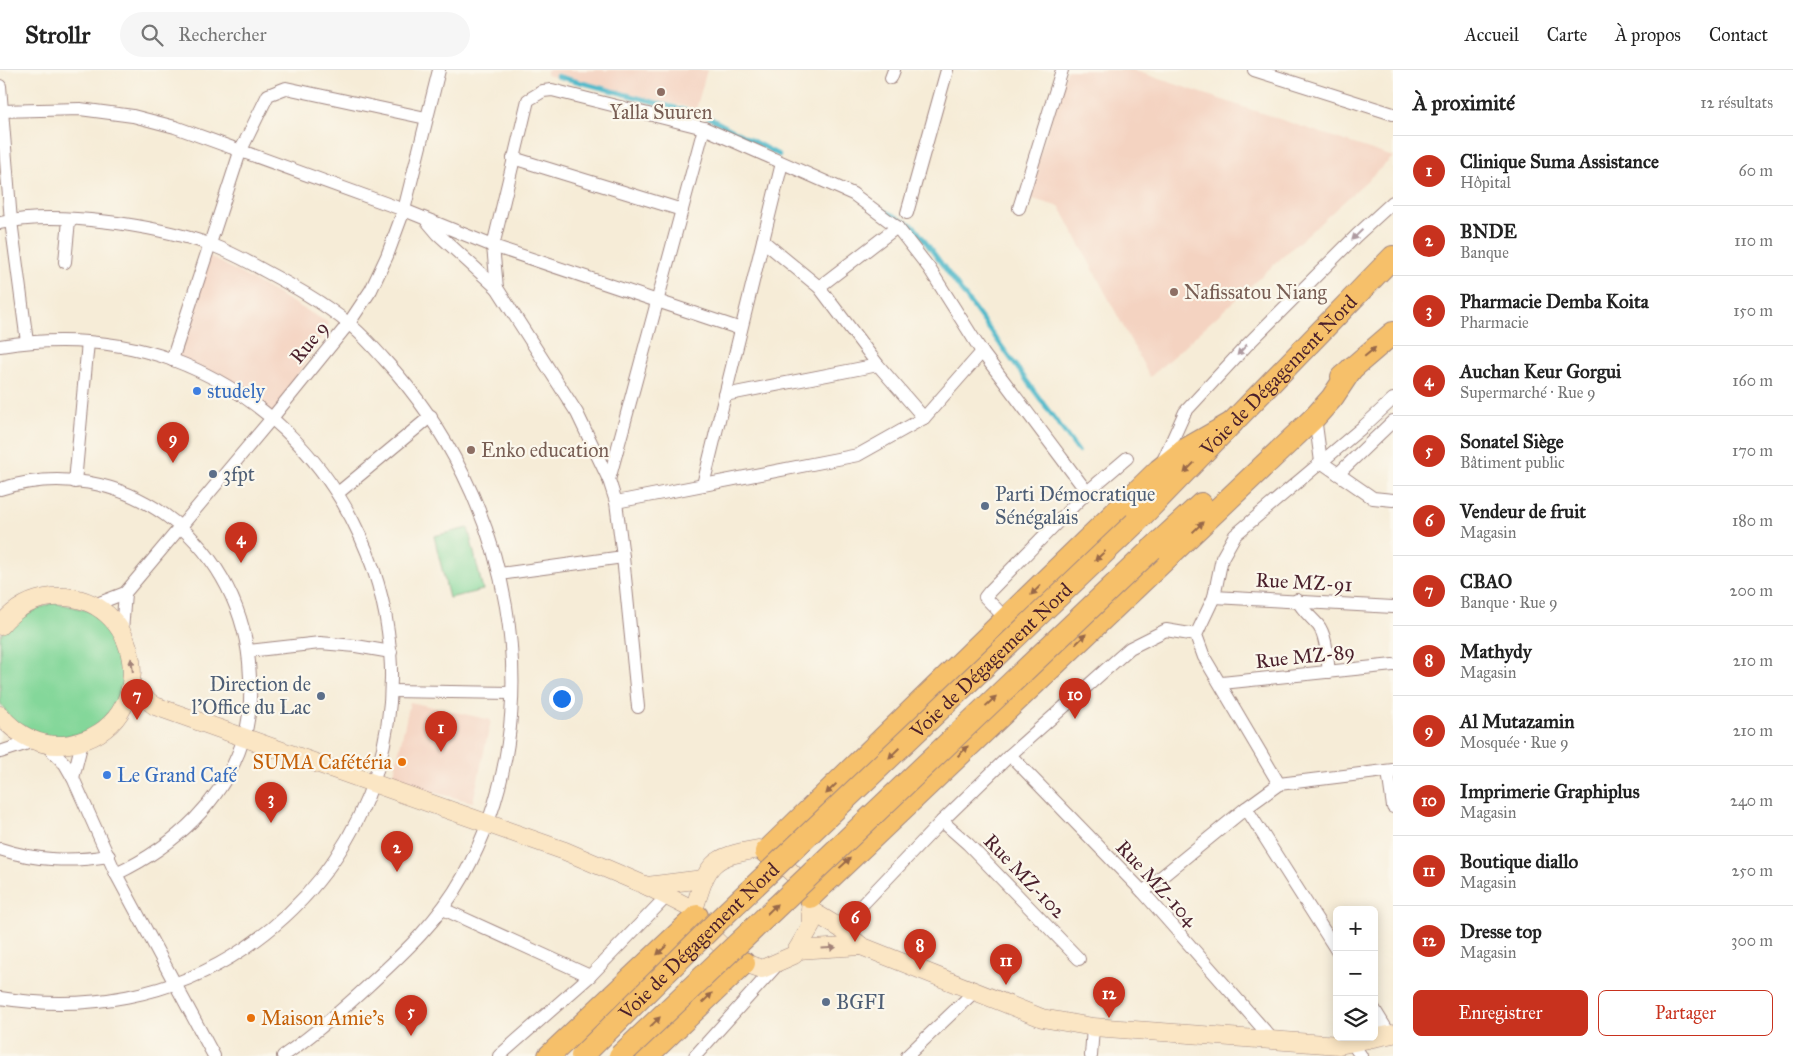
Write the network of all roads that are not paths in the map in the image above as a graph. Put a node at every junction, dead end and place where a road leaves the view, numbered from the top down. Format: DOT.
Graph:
graph roads {
  1 [pos="439,70"];
  2 [pos="947,70"];
  3 [pos="1062,70"];
  4 [pos="1254,70"];
  5 [pos="0,86"];
  6 [pos="1,111"];
  7 [pos="1393,114"];
  8 [pos="426,118"];
  9 [pos="704,128"];
  10 [pos="240,152"];
  11 [pos="512,158"];
  12 [pos="782,162"];
  13 [pos="1393,202"];
  14 [pos="1019,208"];
  15 [pos="404,210"];
  16 [pos="682,210"];
  17 [pos="907,213"];
  18 [pos="426,219"];
  19 [pos="69,220"];
  20 [pos="5,222"];
  21 [pos="896,227"];
  22 [pos="763,241"];
  23 [pos="210,244"];
  24 [pos="493,246"];
  25 [pos="1393,257"];
  26 [pos="65,262"];
  27 [pos="818,287"];
  28 [pos="497,288"];
  29 [pos="658,299"];
  30 [pos="349,323"];
  31 [pos="741,329"];
  32 [pos="1393,333"];
  33 [pos="27,342"];
  34 [pos="88,342"];
  35 [pos="0,346"];
  36 [pos="982,352"];
  37 [pos="172,360"];
  38 [pos="878,365"];
  39 [pos="1352,368"];
  40 [pos="725,395"];
  41 [pos="1393,399"];
  42 [pos="431,416"];
  43 [pos="1314,417"];
  44 [pos="272,418"];
  45 [pos="924,418"];
  46 [pos="1393,421"];
  47 [pos="1232,423"];
  48 [pos="1127,458"];
  49 [pos="1321,462"];
  50 [pos="1159,470"];
  51 [pos="1338,474"];
  52 [pos="609,480"];
  53 [pos="75,482"];
  54 [pos="703,485"];
  55 [pos="0,489"];
  56 [pos="1087,492"];
  57 [pos="338,493"];
  58 [pos="1393,500"];
  59 [pos="616,502"];
  60 [pos="181,525"];
  61 [pos="623,557"];
  62 [pos="500,574"];
  63 [pos="125,593"];
  64 [pos="1214,597"];
  65 [pos="1297,600"];
  66 [pos="94,605"];
  67 [pos="1393,607"];
  68 [pos="1006,619"];
  69 [pos="0,625"];
  70 [pos="122,631"];
  71 [pos="1196,635"];
  72 [pos="248,651"];
  73 [pos="391,652"];
  74 [pos="1393,665"];
  75 [pos="1329,672"];
  76 [pos="1222,683"];
  77 [pos="131,688"];
  78 [pos="391,691"];
  79 [pos="511,693"];
  80 [pos="155,706"];
  81 [pos="638,707"];
  82 [pos="122,712"];
  83 [pos="0,716"];
  84 [pos="245,736"];
  85 [pos="82,742"];
  86 [pos="39,743"];
  87 [pos="0,752"];
  88 [pos="1010,755"];
  89 [pos="1390,770"];
  90 [pos="73,778"];
  91 [pos="374,782"];
  92 [pos="1279,784"];
  93 [pos="1393,807"];
  94 [pos="1246,808"];
  95 [pos="942,821"];
  96 [pos="487,823"];
  97 [pos="0,849"];
  98 [pos="766,852"];
  99 [pos="109,856"];
  100 [pos="116,874"];
  101 [pos="703,880"];
  102 [pos="647,886"];
  103 [pos="1143,892"];
  104 [pos="667,896"];
  105 [pos="810,904"];
  106 [pos="443,909"];
  107 [pos="696,913"];
  108 [pos="840,928"];
  109 [pos="1333,945"];
  110 [pos="861,946"];
  111 [pos="797,950"];
  112 [pos="1079,959"];
  113 [pos="781,960"];
  114 [pos="744,963"];
  115 [pos="590,976"];
  116 [pos="175,984"];
  117 [pos="974,992"];
  118 [pos="0,998"];
  119 [pos="1378,1015"];
  120 [pos="1093,1027"];
  121 [pos="1392,1034"];
  122 [pos="1272,1040"];
  123 [pos="1347,1050"];
  124 [pos="214,1056"];
  125 [pos="283,1056"];
  126 [pos="499,1056"];
  127 [pos="549,1056"];
  128 [pos="582,1056"];
  129 [pos="620,1056"];
  130 [pos="647,1056"];
  131 [pos="696,1056"];
  132 [pos="907,1056"];
  133 [pos="1091,1056"];
  1 -- 8 [label="street, Rue 9"];
  2 -- 17 [label="street"];
  3 -- 14 [label="street"];
  4 -- 7 [label="street"];
  5 -- 6 [label="street"];
  6 -- 10 [label="street"];
  6 -- 20 [label="street"];
  8 -- 10 [label="street"];
  8 -- 15 [label="street, Rue 9"];
  9 -- 11 [label="street"];
  9 -- 12 [label="street"];
  9 -- 16 [label="street"];
  10 -- 15 [label="street"];
  10 -- 23 [label="street"];
  11 -- 16 [label="street"];
  11 -- 24 [label="street"];
  12 -- 21 [label="street"];
  12 -- 22 [label="street"];
  13 -- 50 [label="street, one-way"];
  15 -- 18 [label="street"];
  15 -- 30 [label="street, Rue 9"];
  16 -- 29 [label="street"];
  18 -- 24 [label="street"];
  18 -- 28 [label="street"];
  19 -- 20 [label="street"];
  19 -- 23 [label="street"];
  19 -- 26 [label="street"];
  20 -- 33 [label="street"];
  21 -- 27 [label="street"];
  21 -- 36 [label="street"];
  22 -- 27 [label="street"];
  22 -- 31 [label="street"];
  23 -- 30 [label="street"];
  23 -- 37 [label="street"];
  24 -- 28 [label="street"];
  24 -- 29 [label="street"];
  25 -- 47 [label="highway, Voie de Dégagement Nord"];
  27 -- 38 [label="street"];
  28 -- 52 [label="street"];
  29 -- 31 [label="street"];
  29 -- 52 [label="street"];
  30 -- 42 [label="street"];
  30 -- 44 [label="street, Rue 9"];
  31 -- 40 [label="street"];
  39 -- 32 [label="highway, Voie de Dégagement Nord, one-way"];
  33 -- 34 [label="street"];
  33 -- 35 [label="street"];
  34 -- 37 [label="street"];
  34 -- 53 [label="street"];
  36 -- 45 [label="street"];
  36 -- 56 [label="street"];
  37 -- 44 [label="street"];
  38 -- 40 [label="street"];
  38 -- 45 [label="street"];
  39 -- 43 [label="highway"];
  129 -- 39 [label="highway, Voie de Dégagement Nord, one-way, bridge"];
  40 -- 54 [label="street"];
  41 -- 49 [label="street"];
  42 -- 57 [label="street"];
  42 -- 62 [label="street"];
  43 -- 49 [label="street"];
  105 -- 43 [label="highway, one-way"];
  44 -- 57 [label="street"];
  44 -- 60 [label="street, Rue 9"];
  45 -- 54 [label="street"];
  46 -- 51 [label="street"];
  47 -- 50 [label="highway"];
  47 -- 128 [label="highway, Voie de Dégagement Nord, one-way, bridge"];
  48 -- 56 [label="street"];
  49 -- 51 [label="street"];
  49 -- 64 [label="street"];
  50 -- 68 [label="highway, one-way"];
  51 -- 58 [label="street"];
  52 -- 59 [label="street"];
  53 -- 55 [label="street"];
  53 -- 60 [label="street"];
  54 -- 59 [label="street"];
  56 -- 68 [label="street"];
  57 -- 73 [label="street"];
  59 -- 61 [label="street"];
  60 -- 63 [label="street, Rue 9"];
  60 -- 72 [label="street"];
  61 -- 62 [label="street"];
  61 -- 81 [label="street"];
  62 -- 79 [label="street"];
  63 -- 66 [label="street, Rue 9"];
  63 -- 70 [label="street"];
  64 -- 65 [label="street, Rue MZ-91"];
  64 -- 71 [label="street"];
  65 -- 67 [label="street, Rue MZ-91"];
  65 -- 75 [label="street"];
  66 -- 69 [label="street"];
  66 -- 70 [label="street"];
  68 -- 98 [label="highway, one-way"];
  77 -- 70 [label="street, one-way"];
  71 -- 76 [label="street"];
  71 -- 88 [label="street"];
  72 -- 73 [label="street"];
  72 -- 84 [label="street"];
  73 -- 78 [label="street"];
  74 -- 75 [label="street, Rue MZ-89"];
  75 -- 76 [label="street, Rue MZ-89"];
  76 -- 92 [label="street"];
  77 -- 80 [label="street"];
  77 -- 82 [label="street"];
  78 -- 79 [label="street"];
  78 -- 91 [label="street"];
  79 -- 96 [label="street"];
  80 -- 82 [label="street"];
  80 -- 84 [label="street"];
  82 -- 85 [label="street"];
  83 -- 86 [label="street"];
  84 -- 91 [label="street"];
  84 -- 100 [label="street"];
  85 -- 86 [label="street"];
  85 -- 90 [label="street"];
  86 -- 87 [label="street"];
  86 -- 90 [label="street"];
  88 -- 95 [label="street"];
  88 -- 103 [label="street, Rue MZ-104"];
  89 -- 92 [label="street"];
  89 -- 93 [label="street"];
  90 -- 99 [label="street"];
  91 -- 96 [label="street"];
  91 -- 116 [label="street"];
  92 -- 94 [label="street"];
  94 -- 103 [label="street"];
  94 -- 109 [label="street"];
  95 -- 108 [label="street"];
  95 -- 112 [label="street, Rue MZ-102"];
  96 -- 102 [label="street"];
  96 -- 106 [label="street"];
  97 -- 99 [label="street"];
  98 -- 101 [label="street"];
  98 -- 105 [label="street"];
  99 -- 100 [label="street"];
  100 -- 116 [label="street"];
  101 -- 102 [label="street"];
  101 -- 107 [label="street"];
  102 -- 104 [label="street"];
  103 -- 122 [label="street, Rue MZ-104"];
  104 -- 107 [label="street"];
  104 -- 115 [label="street"];
  105 -- 108 [label="street"];
  105 -- 111 [label="street"];
  106 -- 115 [label="street"];
  106 -- 125 [label="street"];
  107 -- 114 [label="street"];
  107 -- 127 [label="highway, one-way"];
  108 -- 110 [label="street"];
  111 -- 110 [label="street, one-way"];
  110 -- 117 [label="street"];
  111 -- 113 [label="street"];
  113 -- 114 [label="street"];
  113 -- 131 [label="street"];
  130 -- 114 [label="highway, one-way"];
  115 -- 126 [label="street"];
  116 -- 118 [label="street"];
  116 -- 124 [label="street"];
  117 -- 120 [label="street"];
  117 -- 132 [label="street"];
  119 -- 121 [label="street"];
  120 -- 122 [label="street"];
  120 -- 133 [label="street"];
  121 -- 123 [label="street"];
  122 -- 123 [label="street"];
}
